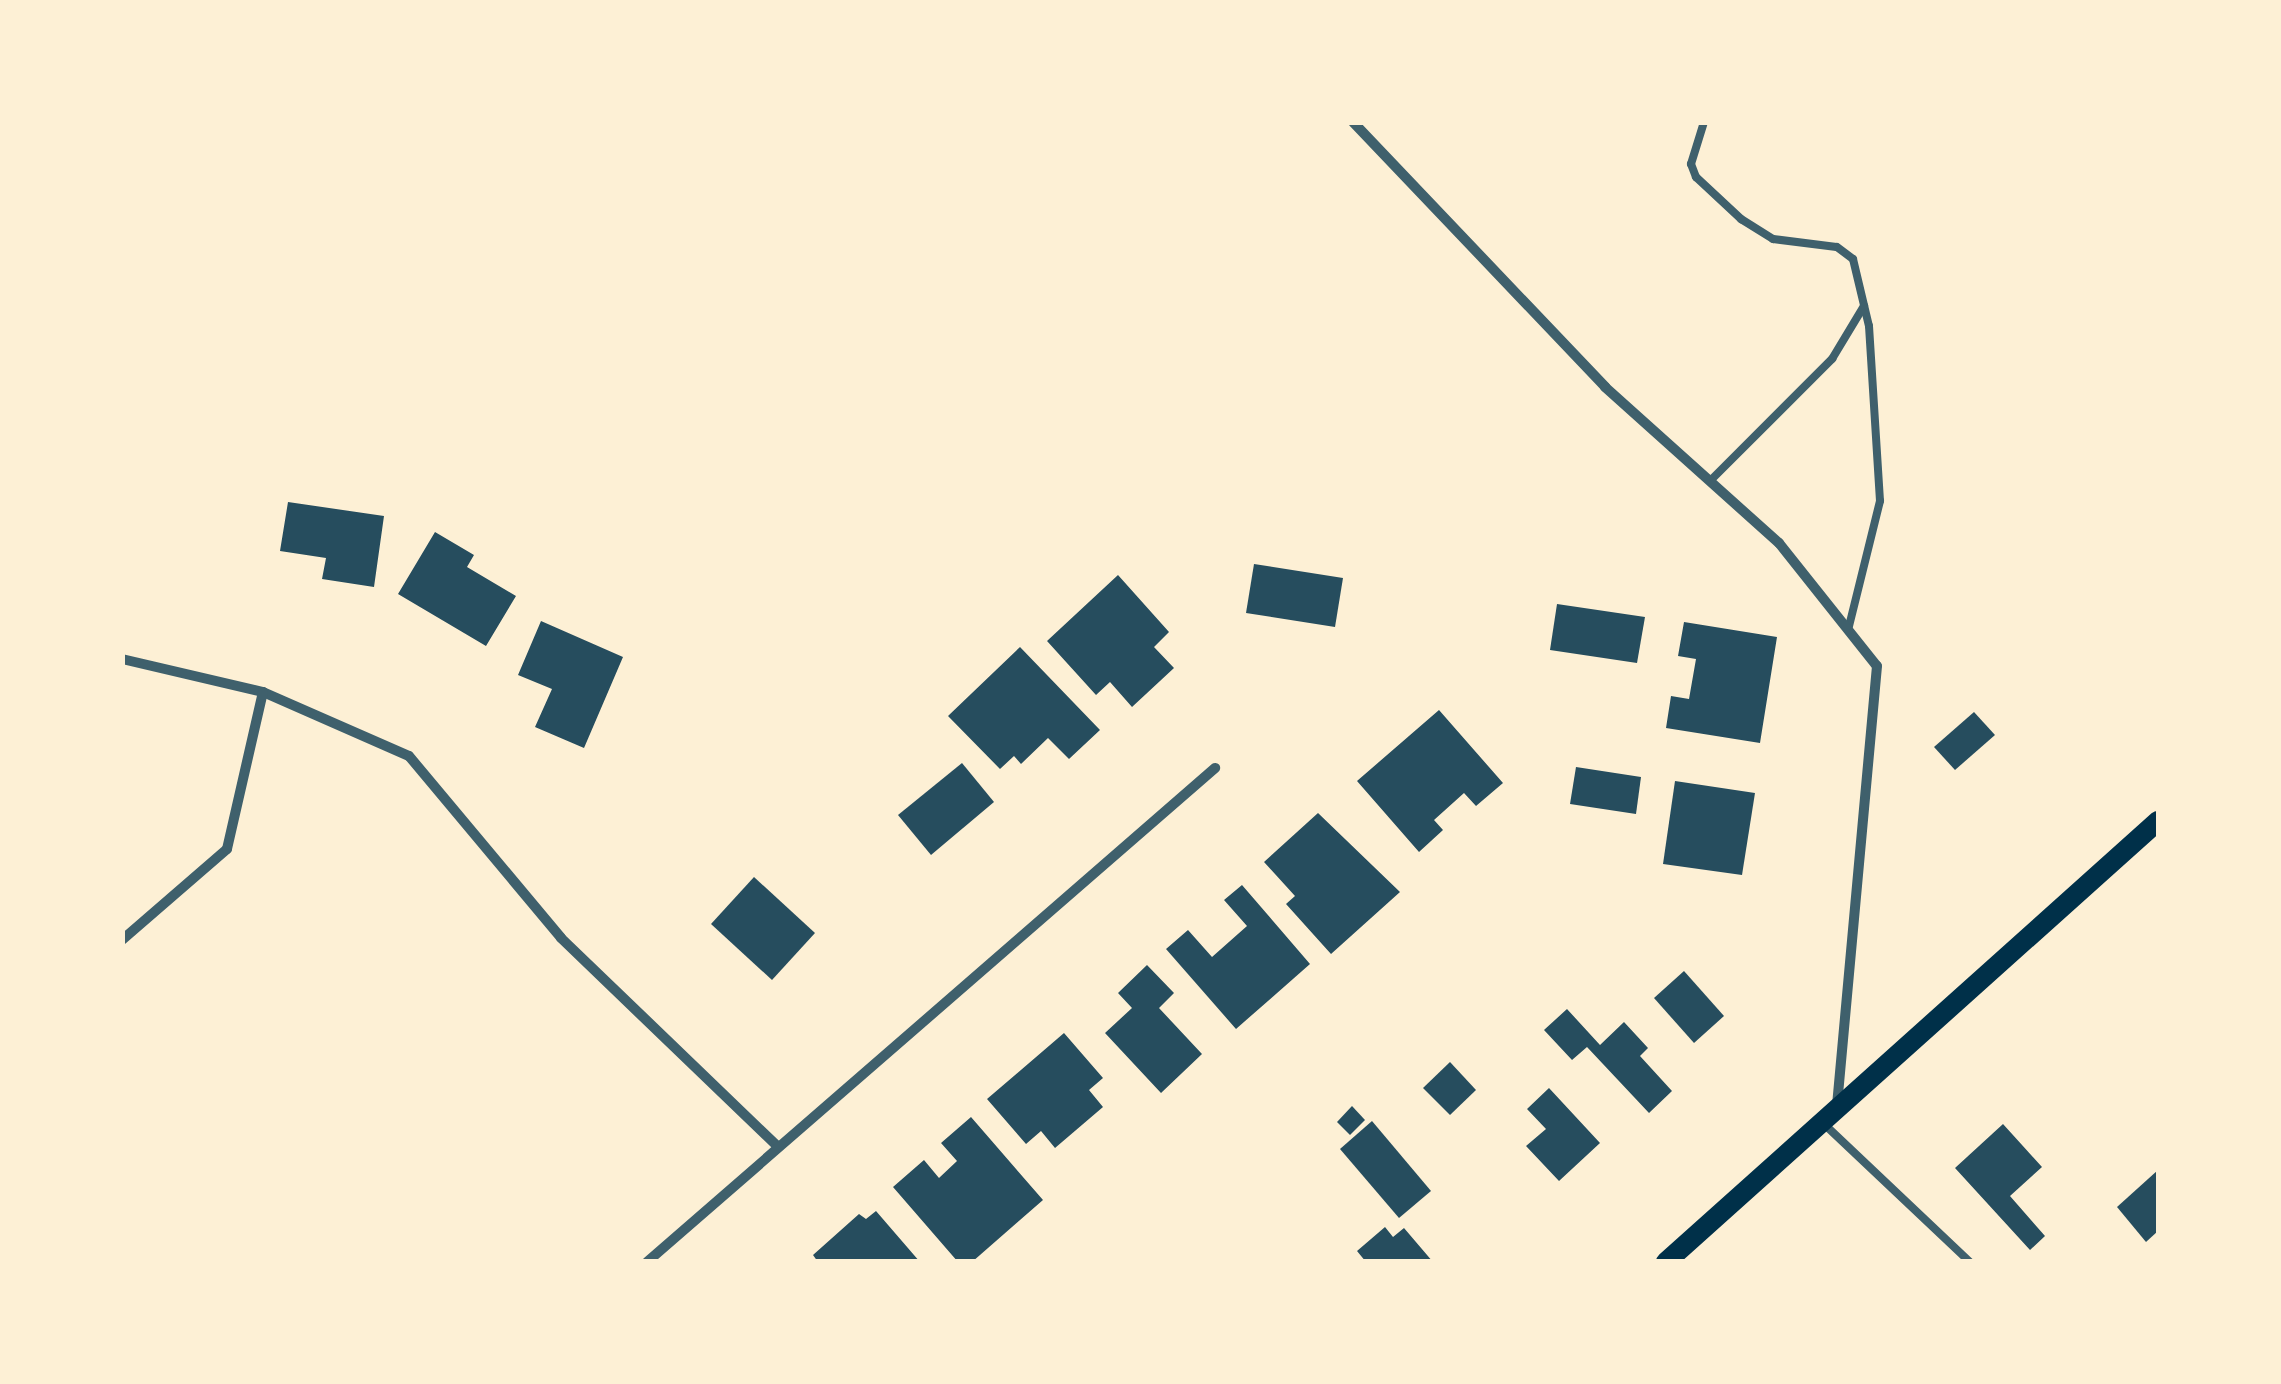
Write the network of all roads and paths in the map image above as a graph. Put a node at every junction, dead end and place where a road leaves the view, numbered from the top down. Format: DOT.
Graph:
graph roads {
  1 [pos="1353,122"];
  2 [pos="1704,122"];
  3 [pos="1864,306"];
  4 [pos="1710,481"];
  5 [pos="1848,630"];
  6 [pos="122,659"];
  7 [pos="263,692"];
  8 [pos="1214,768"];
  9 [pos="2158,821"];
  10 [pos="122,940"];
  11 [pos="1829,1114"];
  12 [pos="778,1147"];
  13 [pos="648,1262"];
  14 [pos="1666,1262"];
  15 [pos="1970,1262"];
  1 -- 4 [label="street"];
  2 -- 3 [label="lane"];
  3 -- 4 [label="lane"];
  3 -- 5 [label="lane"];
  4 -- 5 [label="street"];
  5 -- 11 [label="street"];
  6 -- 7 [label="street"];
  7 -- 10 [label="street"];
  7 -- 12 [label="street"];
  8 -- 12 [label="street"];
  9 -- 11 [label="main road"];
  11 -- 14 [label="main road"];
  11 -- 15 [label="lane"];
  12 -- 13 [label="street"];
}
